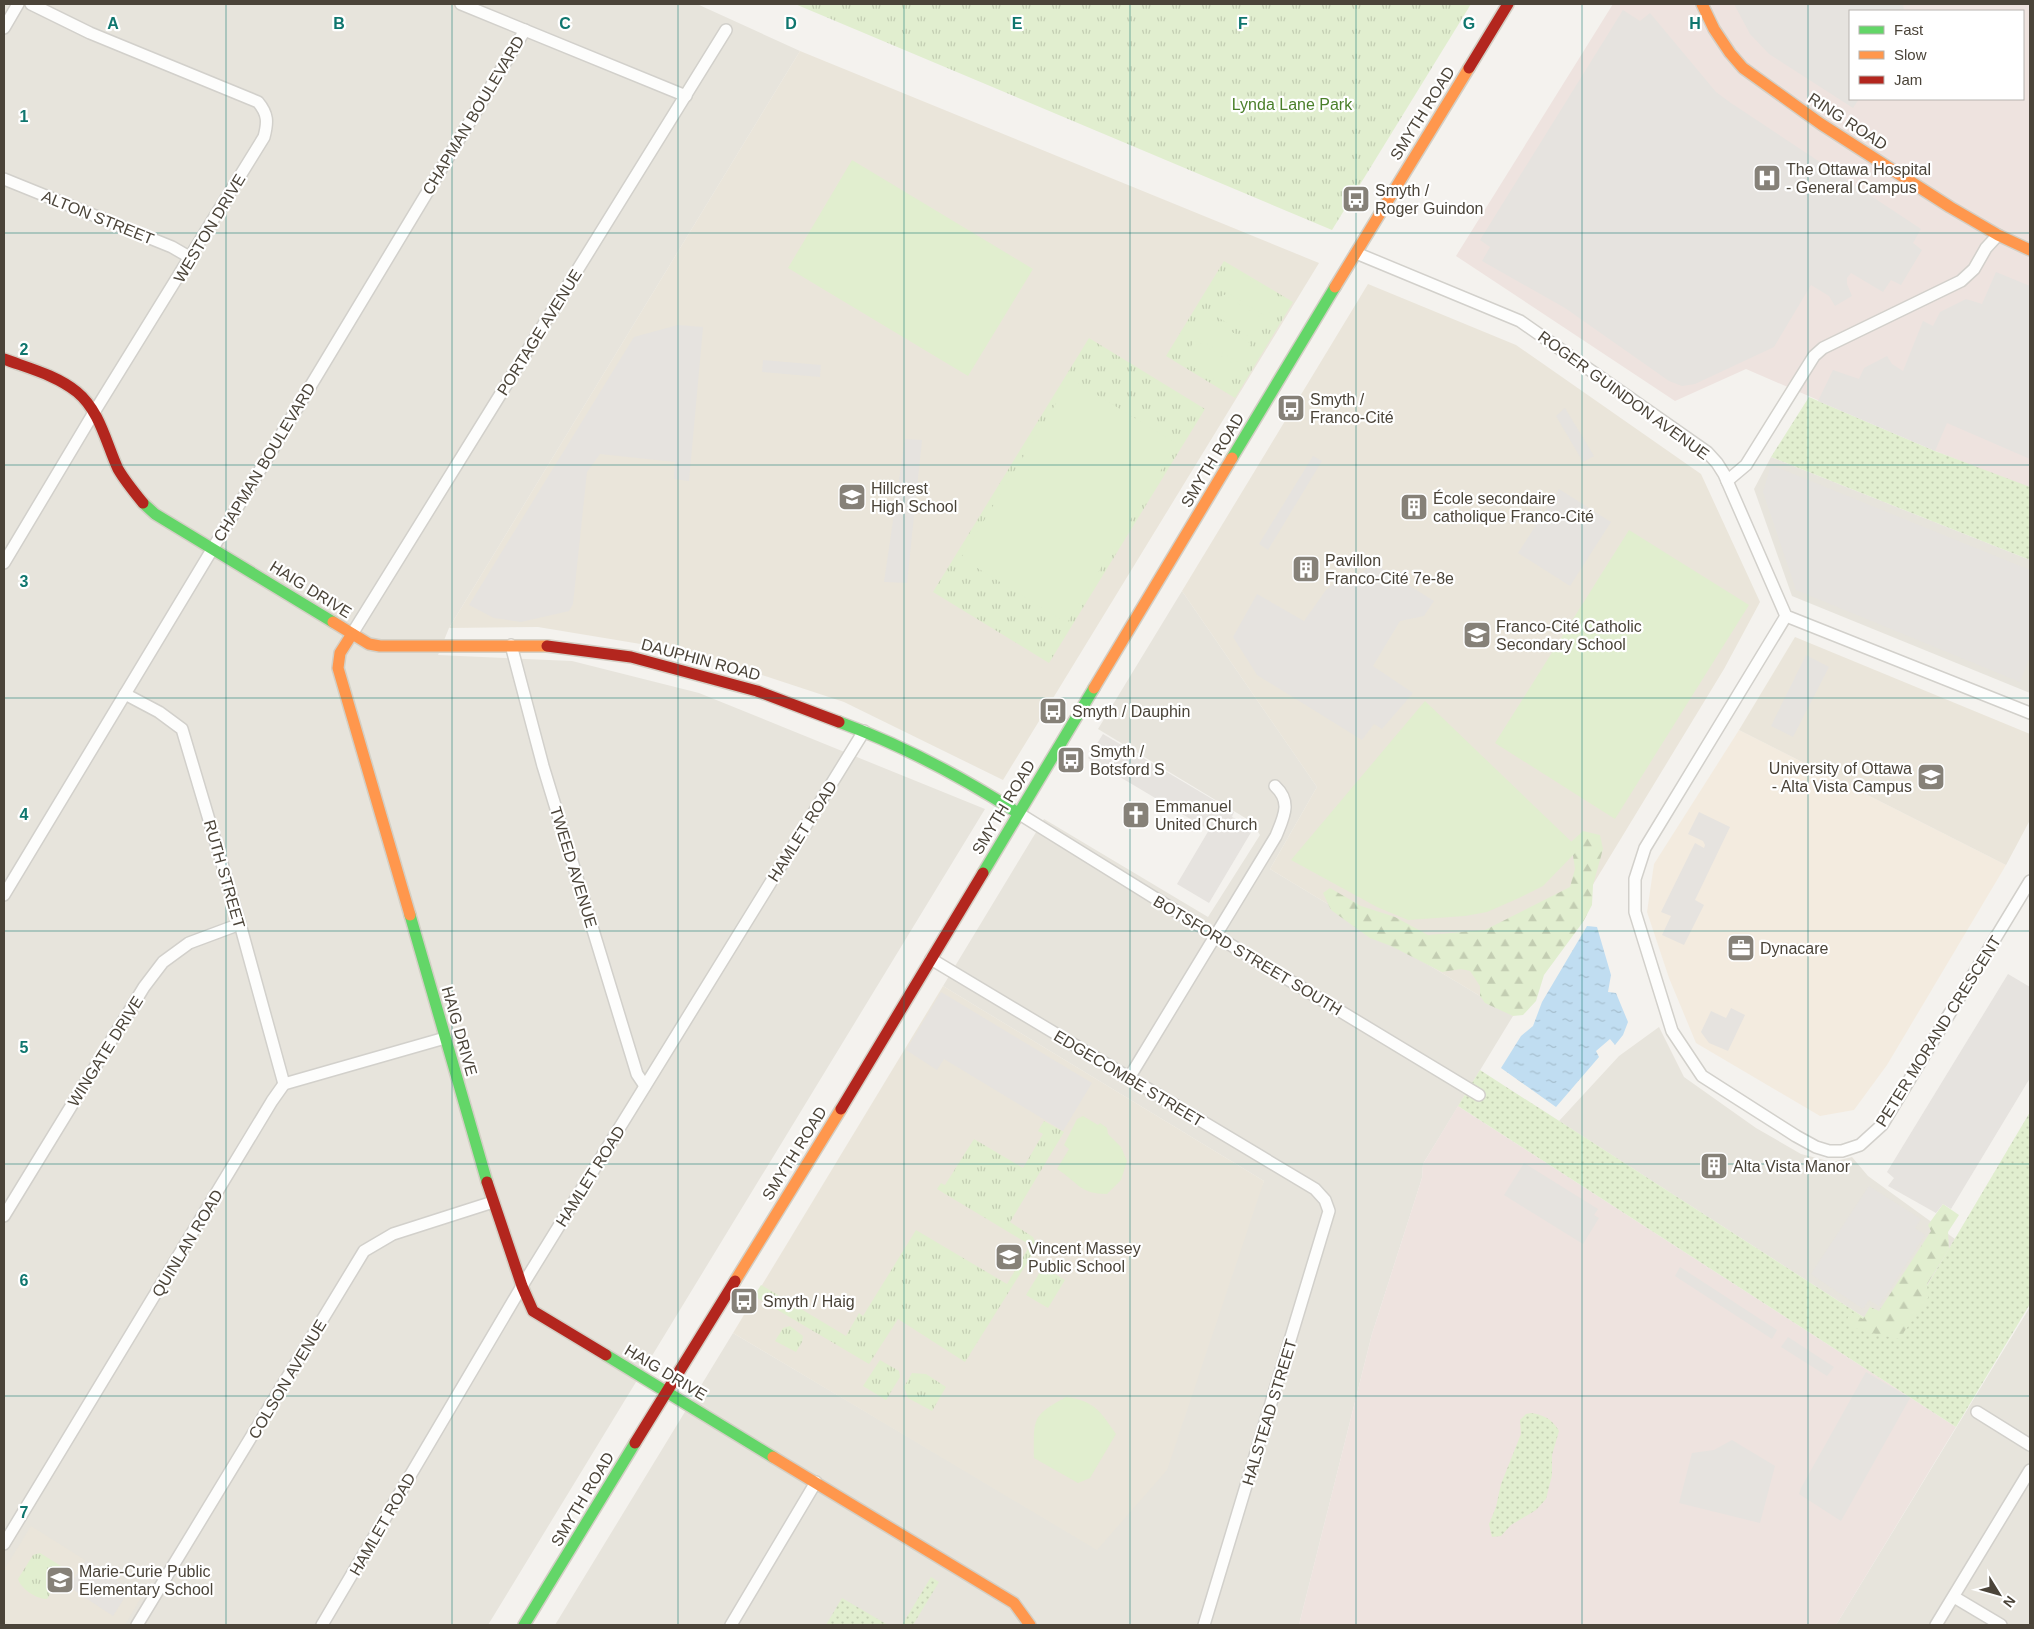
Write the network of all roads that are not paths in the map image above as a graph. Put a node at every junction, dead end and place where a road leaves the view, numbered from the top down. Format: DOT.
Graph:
graph roads {
  1 [pos="18,4"];
  2 [pos="31,4"];
  3 [pos="461,4"];
  4 [pos="1508,4"];
  5 [pos="1702,4"];
  6 [pos="4,28"];
  7 [pos="525,30"];
  8 [pos="726,30"];
  9 [pos="686,96"];
  10 [pos="4,179"];
  11 [pos="1998,235"];
  12 [pos="2030,250"];
  13 [pos="1356,253"];
  14 [pos="191,258"];
  15 [pos="4,359"];
  16 [pos="94,414"];
  17 [pos="1727,481"];
  18 [pos="213,548"];
  19 [pos="4,563"];
  20 [pos="1786,616"];
  21 [pos="352,634"];
  22 [pos="511,645"];
  23 [pos="125,694"];
  24 [pos="2030,713"];
  25 [pos="864,731"];
  26 [pos="1275,786"];
  27 [pos="1018,813"];
  28 [pos="2030,881"];
  29 [pos="4,894"];
  30 [pos="240,924"];
  31 [pos="1216,936"];
  32 [pos="931,959"];
  33 [pos="445,1038"];
  34 [pos="1129,1078"];
  35 [pos="284,1084"];
  36 [pos="646,1086"];
  37 [pos="1479,1095"];
  38 [pos="1325,1199"];
  39 [pos="493,1202"];
  40 [pos="4,1216"];
  41 [pos="522,1286"];
  42 [pos="667,1391"];
  43 [pos="1977,1412"];
  44 [pos="2030,1445"];
  45 [pos="2030,1470"];
  46 [pos="816,1482"];
  47 [pos="4,1544"];
  48 [pos="1954,1597"];
  49 [pos="137,1625"];
  50 [pos="322,1625"];
  51 [pos="524,1625"];
  52 [pos="731,1625"];
  53 [pos="1030,1625"];
  54 [pos="1204,1625"];
  55 [pos="1936,1625"];
  56 [pos="2001,1625"];
  1 -- 6 [label="street"];
  2 -- 14 [label="street, WESTON DRIVE"];
  3 -- 7 [label="street"];
  4 -- 13 [label="street, SMYTH ROAD"];
  5 -- 11 [label="street, RING ROAD"];
  7 -- 9 [label="street"];
  7 -- 18 [label="street, CHAPMAN BOULEVARD"];
  8 -- 9 [label="street, PORTAGE AVENUE"];
  9 -- 21 [label="street, PORTAGE AVENUE"];
  10 -- 14 [label="street, ALTON STREET"];
  11 -- 12 [label="street, RING ROAD"];
  11 -- 17 [label="street"];
  13 -- 17 [label="street, ROGER GUINDON AVENUE"];
  13 -- 27 [label="street, SMYTH ROAD"];
  14 -- 16 [label="street, WESTON DRIVE"];
  15 -- 16 [label="street, HAIG DRIVE"];
  16 -- 18 [label="street, HAIG DRIVE"];
  16 -- 19 [label="street, WESTON DRIVE"];
  17 -- 20 [label="street, ROGER GUINDON AVENUE"];
  18 -- 21 [label="street, HAIG DRIVE"];
  18 -- 23 [label="street, CHAPMAN BOULEVARD"];
  20 -- 24 [label="street"];
  20 -- 28 [label="street, PETER MORAND CRESCENT"];
  21 -- 22 [label="street, DAUPHIN ROAD"];
  21 -- 33 [label="street, HAIG DRIVE"];
  22 -- 25 [label="street, DAUPHIN ROAD"];
  22 -- 36 [label="street, TWEED AVENUE"];
  23 -- 29 [label="street, CHAPMAN BOULEVARD"];
  23 -- 30 [label="street, RUTH STREET"];
  25 -- 27 [label="street, DAUPHIN ROAD"];
  25 -- 36 [label="street, HAMLET ROAD"];
  26 -- 31 [label="street"];
  27 -- 31 [label="street, BOTSFORD STREET SOUTH"];
  27 -- 32 [label="street, SMYTH ROAD"];
  30 -- 35 [label="street, RUTH STREET"];
  30 -- 40 [label="street, WINGATE DRIVE"];
  31 -- 34 [label="street"];
  31 -- 37 [label="street, BOTSFORD STREET SOUTH"];
  32 -- 34 [label="street, EDGECOMBE STREET"];
  32 -- 42 [label="street, SMYTH ROAD"];
  33 -- 35 [label="street"];
  33 -- 39 [label="street, HAIG DRIVE"];
  34 -- 38 [label="street, EDGECOMBE STREET"];
  35 -- 47 [label="street, QUINLAN ROAD"];
  36 -- 41 [label="street, HAMLET ROAD"];
  38 -- 54 [label="street, HALSTEAD STREET"];
  39 -- 41 [label="street, HAIG DRIVE"];
  39 -- 49 [label="street, COLSON AVENUE"];
  41 -- 42 [label="street, HAIG DRIVE"];
  41 -- 50 [label="street, HAMLET ROAD"];
  42 -- 46 [label="street, HAIG DRIVE"];
  42 -- 51 [label="street, SMYTH ROAD"];
  43 -- 44 [label="street"];
  45 -- 48 [label="street"];
  46 -- 52 [label="street"];
  46 -- 53 [label="street, HAIG DRIVE"];
  48 -- 55 [label="street"];
  48 -- 56 [label="street"];
}
